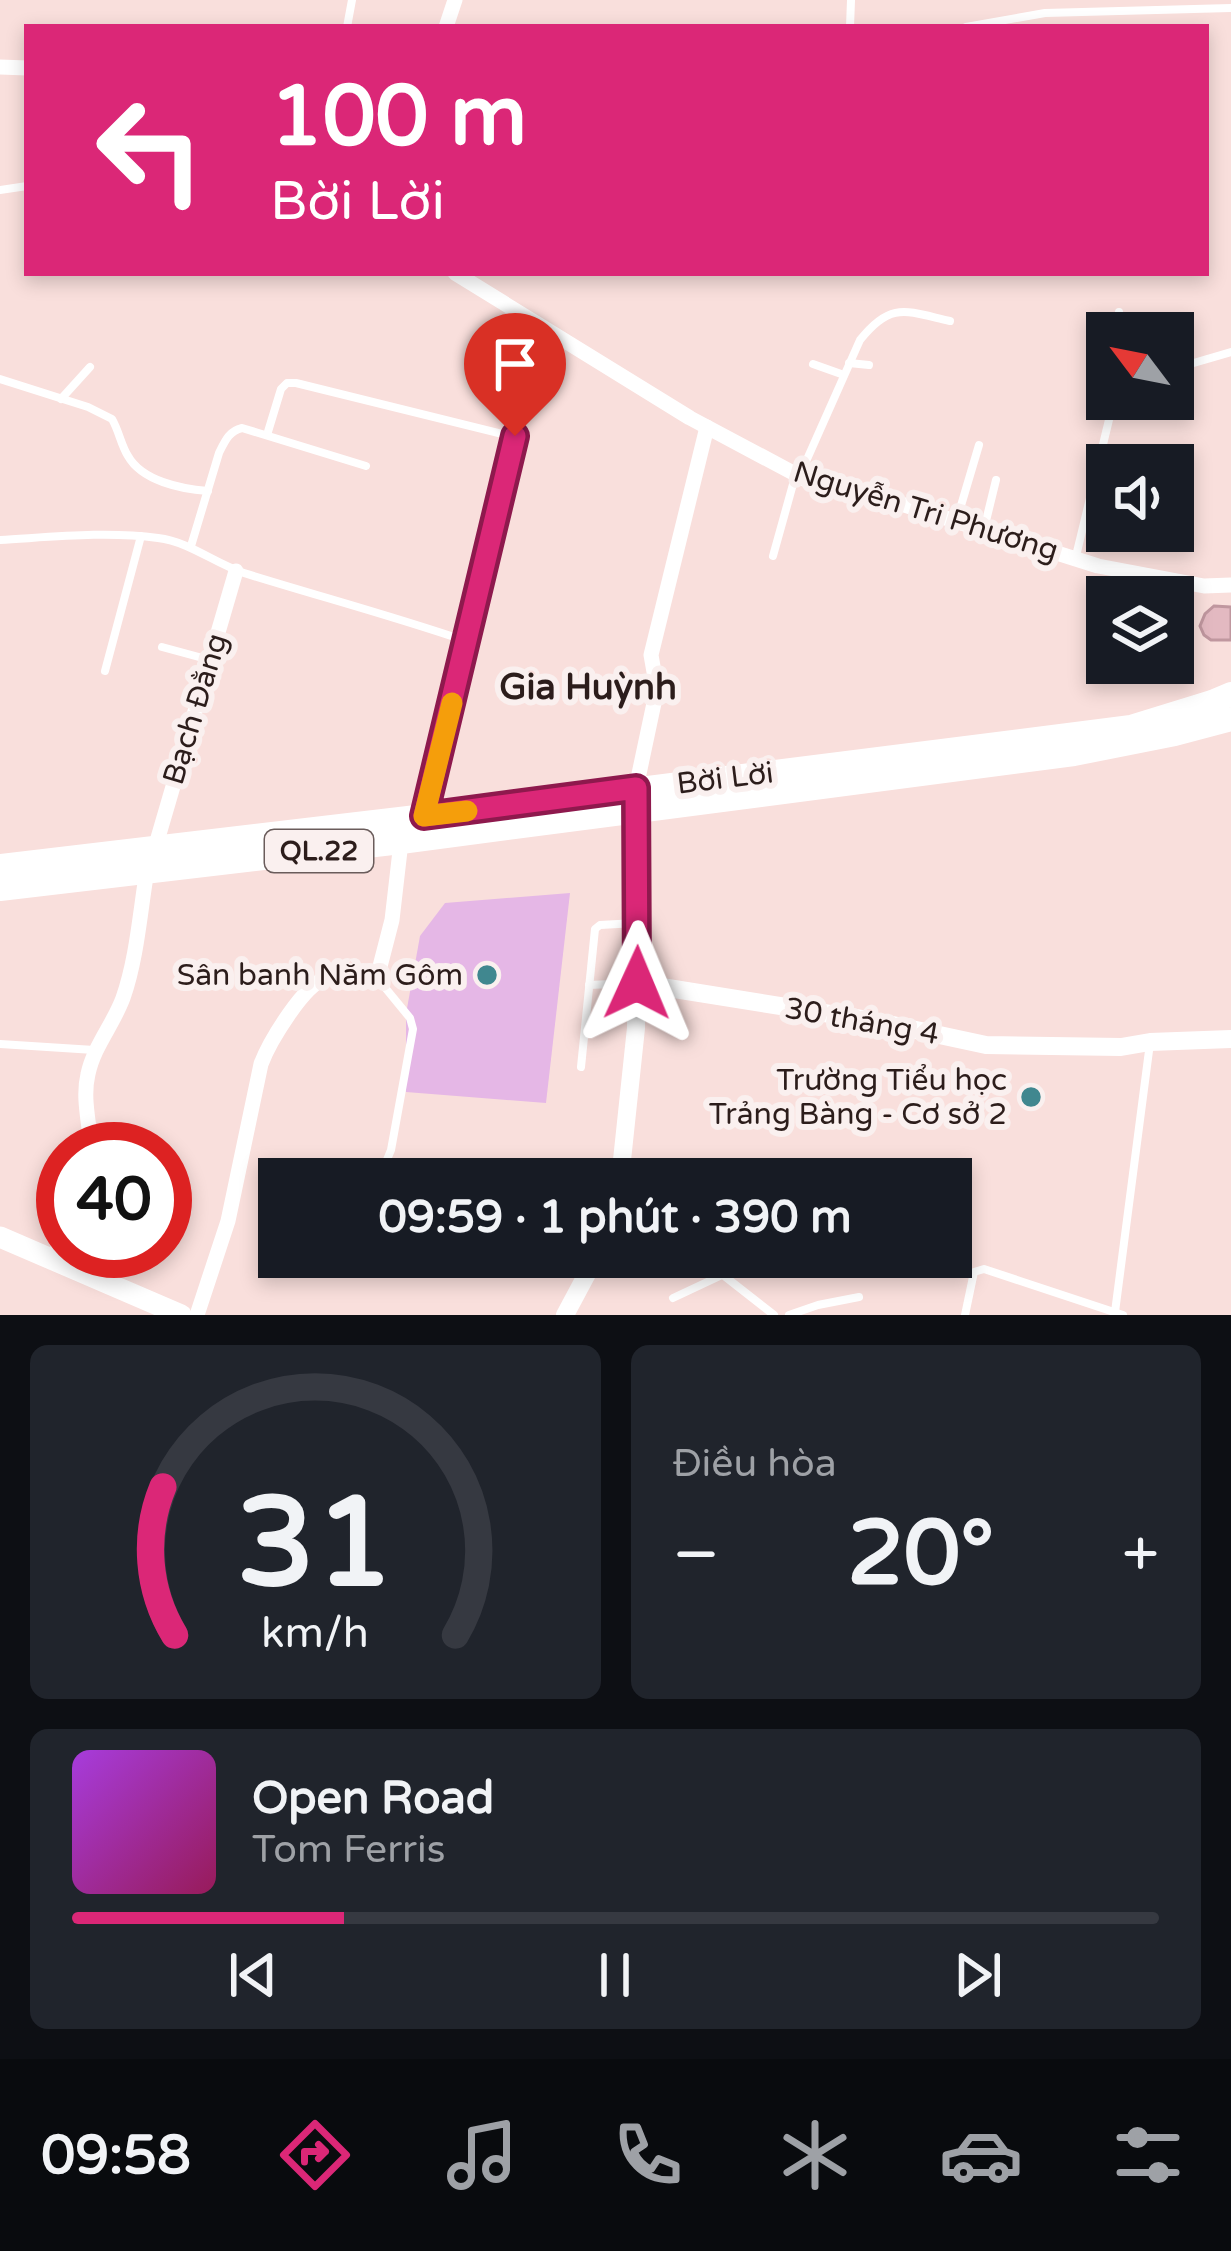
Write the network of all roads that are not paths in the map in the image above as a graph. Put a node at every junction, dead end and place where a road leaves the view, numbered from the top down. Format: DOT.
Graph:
graph roads {
  1 [pos="1231,8"];
  2 [pos="983,24"];
  3 [pos="460,276"];
  4 [pos="950,321"];
  5 [pos="542,327"];
  6 [pos="1231,352"];
  7 [pos="850,363"];
  8 [pos="1194,363"];
  9 [pos="813,364"];
  10 [pos="869,365"];
  11 [pos="90,367"];
  12 [pos="844,375"];
  13 [pos="0,379"];
  14 [pos="61,398"];
  15 [pos="1109,420"];
  16 [pos="707,427"];
  17 [pos="267,435"];
  18 [pos="515,436"];
  19 [pos="979,445"];
  20 [pos="366,466"];
  21 [pos="798,475"];
  22 [pos="996,480"];
  23 [pos="208,491"];
  24 [pos="956,520"];
  25 [pos="984,529"];
  26 [pos="141,536"];
  27 [pos="0,540"];
  28 [pos="191,546"];
  29 [pos="773,556"];
  30 [pos="1076,557"];
  31 [pos="236,571"];
  32 [pos="1231,585"];
  33 [pos="466,641"];
  34 [pos="162,647"];
  35 [pos="210,660"];
  36 [pos="105,671"];
  37 [pos="1231,694"];
  38 [pos="1231,719"];
  39 [pos="637,800"];
  40 [pos="424,816"];
  41 [pos="400,842"];
  42 [pos="151,859"];
  43 [pos="0,866"];
  44 [pos="0,889"];
  45 [pos="638,923"];
  46 [pos="377,978"];
  47 [pos="637,983"];
  48 [pos="589,985"];
  49 [pos="1231,1039"];
  50 [pos="1150,1042"];
  51 [pos="0,1044"];
  52 [pos="95,1051"];
  53 [pos="581,1067"];
  54 [pos="89,1122"];
  55 [pos="388,1158"];
  56 [pos="622,1158"];
  57 [pos="0,1238"];
  58 [pos="36,1254"];
  59 [pos="93,1278"];
  60 [pos="585,1278"];
  61 [pos="716,1278"];
  62 [pos="726,1278"];
  63 [pos="859,1297"];
  64 [pos="674,1298"];
  65 [pos="1119,1314"];
  66 [pos="181,1315"];
  67 [pos="197,1315"];
  68 [pos="565,1315"];
  69 [pos="774,1315"];
  70 [pos="789,1315"];
  71 [pos="965,1315"];
  1 -- 2 [label="lane"];
  3 -- 5 [label="street, Nguyễn Tri Phương"];
  4 -- 7 [label="lane"];
  5 -- 16 [label="street, Nguyễn Tri Phương"];
  5 -- 18 [label="street"];
  6 -- 8 [label="lane"];
  7 -- 10 [label="lane"];
  7 -- 12 [label="lane"];
  9 -- 12 [label="lane"];
  11 -- 14 [label="lane"];
  12 -- 21 [label="lane"];
  13 -- 14 [label="lane"];
  14 -- 23 [label="lane"];
  15 -- 30 [label="lane"];
  16 -- 21 [label="street, Nguyễn Tri Phương"];
  16 -- 39 [label="street"];
  17 -- 18 [label="lane"];
  17 -- 20 [label="lane"];
  17 -- 23 [label="lane"];
  18 -- 33 [label="street"];
  19 -- 24 [label="lane"];
  21 -- 24 [label="street, Nguyễn Tri Phương"];
  21 -- 29 [label="lane"];
  22 -- 25 [label="lane"];
  23 -- 28 [label="lane"];
  24 -- 25 [label="street, Nguyễn Tri Phương"];
  25 -- 30 [label="street, Nguyễn Tri Phương"];
  26 -- 27 [label="lane"];
  26 -- 28 [label="lane"];
  26 -- 36 [label="lane"];
  28 -- 31 [label="lane"];
  30 -- 32 [label="street, Nguyễn Tri Phương"];
  31 -- 33 [label="lane"];
  31 -- 35 [label="street, Bạch Đằng"];
  33 -- 40 [label="street"];
  34 -- 35 [label="lane"];
  35 -- 42 [label="street, Bạch Đằng"];
  37 -- 39 [label="highway, Bời Lời / QL.22"];
  38 -- 39 [label="highway, Bời Lời / QL.22"];
  39 -- 40 [label="highway, Bời Lời / QL.22"];
  39 -- 41 [label="highway, Bời Lời / QL.22"];
  39 -- 45 [label="street"];
  40 -- 42 [label="highway, Bời Lời / QL.22"];
  41 -- 42 [label="highway, Bời Lời / QL.22"];
  41 -- 46 [label="street"];
  42 -- 43 [label="highway, Bời Lời / QL.22"];
  42 -- 44 [label="highway, Bời Lời / QL.22"];
  42 -- 52 [label="street, Bạch Đằng"];
  45 -- 47 [label="street"];
  45 -- 48 [label="lane"];
  46 -- 55 [label="lane"];
  46 -- 67 [label="street"];
  47 -- 48 [label="lane"];
  47 -- 50 [label="street, 30 tháng 4"];
  47 -- 56 [label="street"];
  48 -- 53 [label="lane"];
  49 -- 50 [label="street, 30 tháng 4"];
  50 -- 65 [label="lane"];
  51 -- 52 [label="lane"];
  52 -- 54 [label="street, Bạch Đằng"];
  57 -- 58 [label="main road"];
  59 -- 66 [label="main road"];
  60 -- 68 [label="street"];
  61 -- 64 [label="lane"];
  62 -- 69 [label="lane"];
  63 -- 70 [label="lane"];
  65 -- 71 [label="lane"];
}
